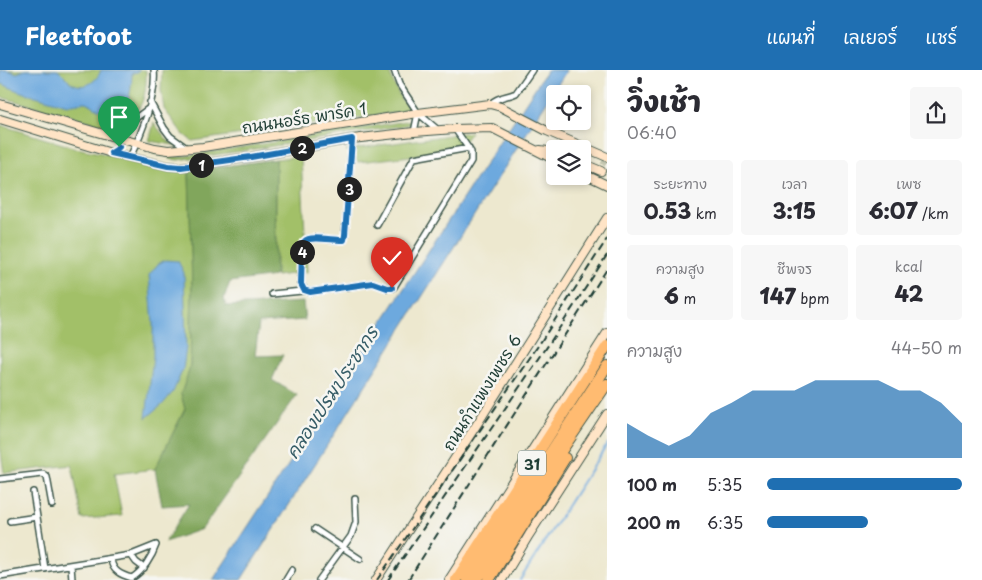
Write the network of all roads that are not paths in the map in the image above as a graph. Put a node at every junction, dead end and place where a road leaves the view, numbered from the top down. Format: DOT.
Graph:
graph roads {
  1 [pos="154,70"];
  2 [pos="394,70"];
  3 [pos="532,70"];
  4 [pos="0,104"];
  5 [pos="490,104"];
  6 [pos="150,105"];
  7 [pos="418,113"];
  8 [pos="0,119"];
  9 [pos="455,129"];
  10 [pos="438,130"];
  11 [pos="547,131"];
  12 [pos="414,132"];
  13 [pos="107,135"];
  14 [pos="118,138"];
  15 [pos="352,139"];
  16 [pos="564,140"];
  17 [pos="136,144"];
  18 [pos="188,148"];
  19 [pos="468,148"];
  20 [pos="168,150"];
  21 [pos="536,150"];
  22 [pos="546,151"];
  23 [pos="111,153"];
  24 [pos="591,153"];
  25 [pos="546,155"];
  26 [pos="130,157"];
  27 [pos="605,159"];
  28 [pos="168,166"];
  29 [pos="591,167"];
  30 [pos="601,171"];
  31 [pos="591,177"];
  32 [pos="607,185"];
  33 [pos="607,218"];
  34 [pos="377,225"];
  35 [pos="304,290"];
  36 [pos="272,294"];
  37 [pos="607,327"];
  38 [pos="606,338"];
  39 [pos="607,366"];
  40 [pos="607,384"];
  41 [pos="607,394"];
  42 [pos="607,414"];
  43 [pos="0,479"];
  44 [pos="33,492"];
  45 [pos="355,499"];
  46 [pos="52,505"];
  47 [pos="36,517"];
  48 [pos="10,521"];
  49 [pos="315,529"];
  50 [pos="343,547"];
  51 [pos="131,555"];
  52 [pos="111,559"];
  53 [pos="360,559"];
  54 [pos="71,565"];
  55 [pos="144,568"];
  56 [pos="45,569"];
  57 [pos="292,570"];
  58 [pos="0,576"];
  59 [pos="452,578"];
  60 [pos="72,580"];
  61 [pos="286,580"];
  62 [pos="319,580"];
  63 [pos="376,580"];
  64 [pos="467,580"];
  65 [pos="477,580"];
  66 [pos="489,580"];
  67 [pos="502,580"];
  1 -- 6 [label="street"];
  2 -- 7 [label="street"];
  3 -- 5 [label="street"];
  4 -- 13 [label="main road, ถนนนอร์ธ พาร์ค 1"];
  5 -- 7 [label="main road, ถนนนอร์ธ พาร์ค 1"];
  5 -- 11 [label="main road, ถนนนอร์ธ พาร์ค 1"];
  6 -- 13 [label="street"];
  6 -- 17 [label="street"];
  6 -- 18 [label="street"];
  7 -- 10 [label="street"];
  7 -- 12 [label="street"];
  7 -- 18 [label="main road, ถนนนอร์ธ พาร์ค 1"];
  8 -- 23 [label="main road, ถนนนอร์ธ พาร์ค 1"];
  9 -- 10 [label="main road, ถนนนอร์ธ พาร์ค 1"];
  9 -- 19 [label="street"];
  9 -- 21 [label="main road, ถนนนอร์ธ พาร์ค 1"];
  10 -- 12 [label="main road, ถนนนอร์ธ พาร์ค 1"];
  11 -- 16 [label="main road"];
  11 -- 27 [label="main road, ถนนนอร์ธ พาร์ค 1"];
  12 -- 15 [label="main road, ถนนนอร์ธ พาร์ค 1"];
  13 -- 14 [label="main road, ถนนนอร์ธ พาร์ค 1"];
  14 -- 17 [label="main road, ถนนนอร์ธ พาร์ค 1"];
  14 -- 23 [label="main road"];
  15 -- 28 [label="main road, ถนนนอร์ธ พาร์ค 1"];
  15 -- 35 [label="street"];
  17 -- 20 [label="main road, ถนนนอร์ธ พาร์ค 1"];
  17 -- 26 [label="street"];
  18 -- 20 [label="main road, ถนนนอร์ธ พาร์ค 1"];
  19 -- 34 [label="street"];
  19 -- 35 [label="street"];
  20 -- 28 [label="main road"];
  21 -- 22 [label="main road"];
  21 -- 25 [label="main road, ถนนนอร์ธ พาร์ค 1"];
  23 -- 26 [label="main road, ถนนนอร์ธ พาร์ค 1"];
  24 -- 27 [label="main road"];
  26 -- 28 [label="main road, ถนนนอร์ธ พาร์ค 1"];
  29 -- 30 [label="main road"];
  31 -- 32 [label="main road"];
  33 -- 63 [label="main road, ถนนกำแพงเพชร 6"];
  35 -- 36 [label="street"];
  37 -- 38 [label="main road"];
  38 -- 59 [label="highway, 31"];
  39 -- 64 [label="highway, 31"];
  40 -- 65 [label="highway, 31"];
  41 -- 66 [label="highway, 31"];
  42 -- 67 [label="main road, 31"];
  43 -- 46 [label="street"];
  44 -- 47 [label="street"];
  45 -- 50 [label="street"];
  47 -- 48 [label="street"];
  47 -- 56 [label="street"];
  49 -- 50 [label="street"];
  50 -- 53 [label="street"];
  50 -- 62 [label="street"];
  51 -- 52 [label="street"];
  51 -- 55 [label="street"];
  51 -- 55 [label="street"];
  52 -- 54 [label="street"];
  52 -- 55 [label="street"];
  54 -- 56 [label="street"];
  54 -- 60 [label="street"];
  56 -- 58 [label="street"];
  57 -- 61 [label="street"];
}
